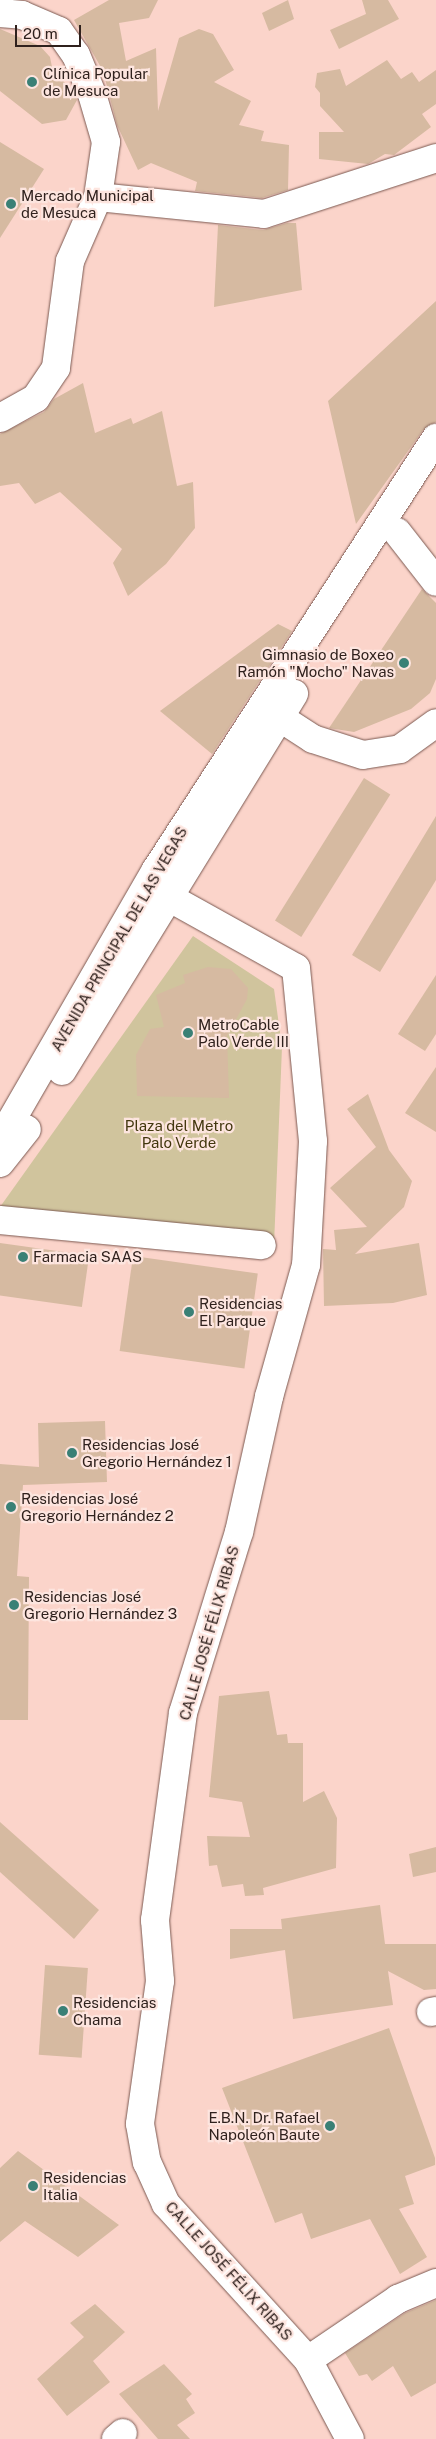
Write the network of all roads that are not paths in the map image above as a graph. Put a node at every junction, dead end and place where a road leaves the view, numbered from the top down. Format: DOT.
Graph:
graph roads {
  1 [pos="0,13"];
  2 [pos="436,158"];
  3 [pos="98,197"];
  4 [pos="0,418"];
  5 [pos="436,438"];
  6 [pos="436,466"];
  7 [pos="397,532"];
  8 [pos="432,573"];
  9 [pos="279,718"];
  10 [pos="436,723"];
  11 [pos="156,870"];
  12 [pos="170,898"];
  13 [pos="0,1140"];
  14 [pos="0,1163"];
  15 [pos="0,1220"];
  16 [pos="262,1245"];
  17 [pos="436,2283"];
  18 [pos="308,2360"];
  19 [pos="350,2439"];
  1 -- 3 [label="street"];
  2 -- 3 [label="street"];
  3 -- 4 [label="street"];
  5 -- 11 [label="street, AVENIDA PRINCIPAL DE LAS VEGAS"];
  6 -- 7 [label="street, AVENIDA PRINCIPAL DE LAS VEGAS"];
  7 -- 8 [label="street"];
  7 -- 9 [label="street, AVENIDA PRINCIPAL DE LAS VEGAS"];
  9 -- 10 [label="street"];
  9 -- 12 [label="street, AVENIDA PRINCIPAL DE LAS VEGAS"];
  11 -- 12 [label="street"];
  11 -- 13 [label="street, AVENIDA PRINCIPAL DE LAS VEGAS"];
  12 -- 14 [label="street, AVENIDA PRINCIPAL DE LAS VEGAS"];
  12 -- 18 [label="street, CALLE JOSÉ FÉLIX RIBAS"];
  15 -- 16 [label="street"];
  17 -- 18 [label="street"];
  18 -- 19 [label="street, CALLE JOSÉ FÉLIX RIBAS"];
}
